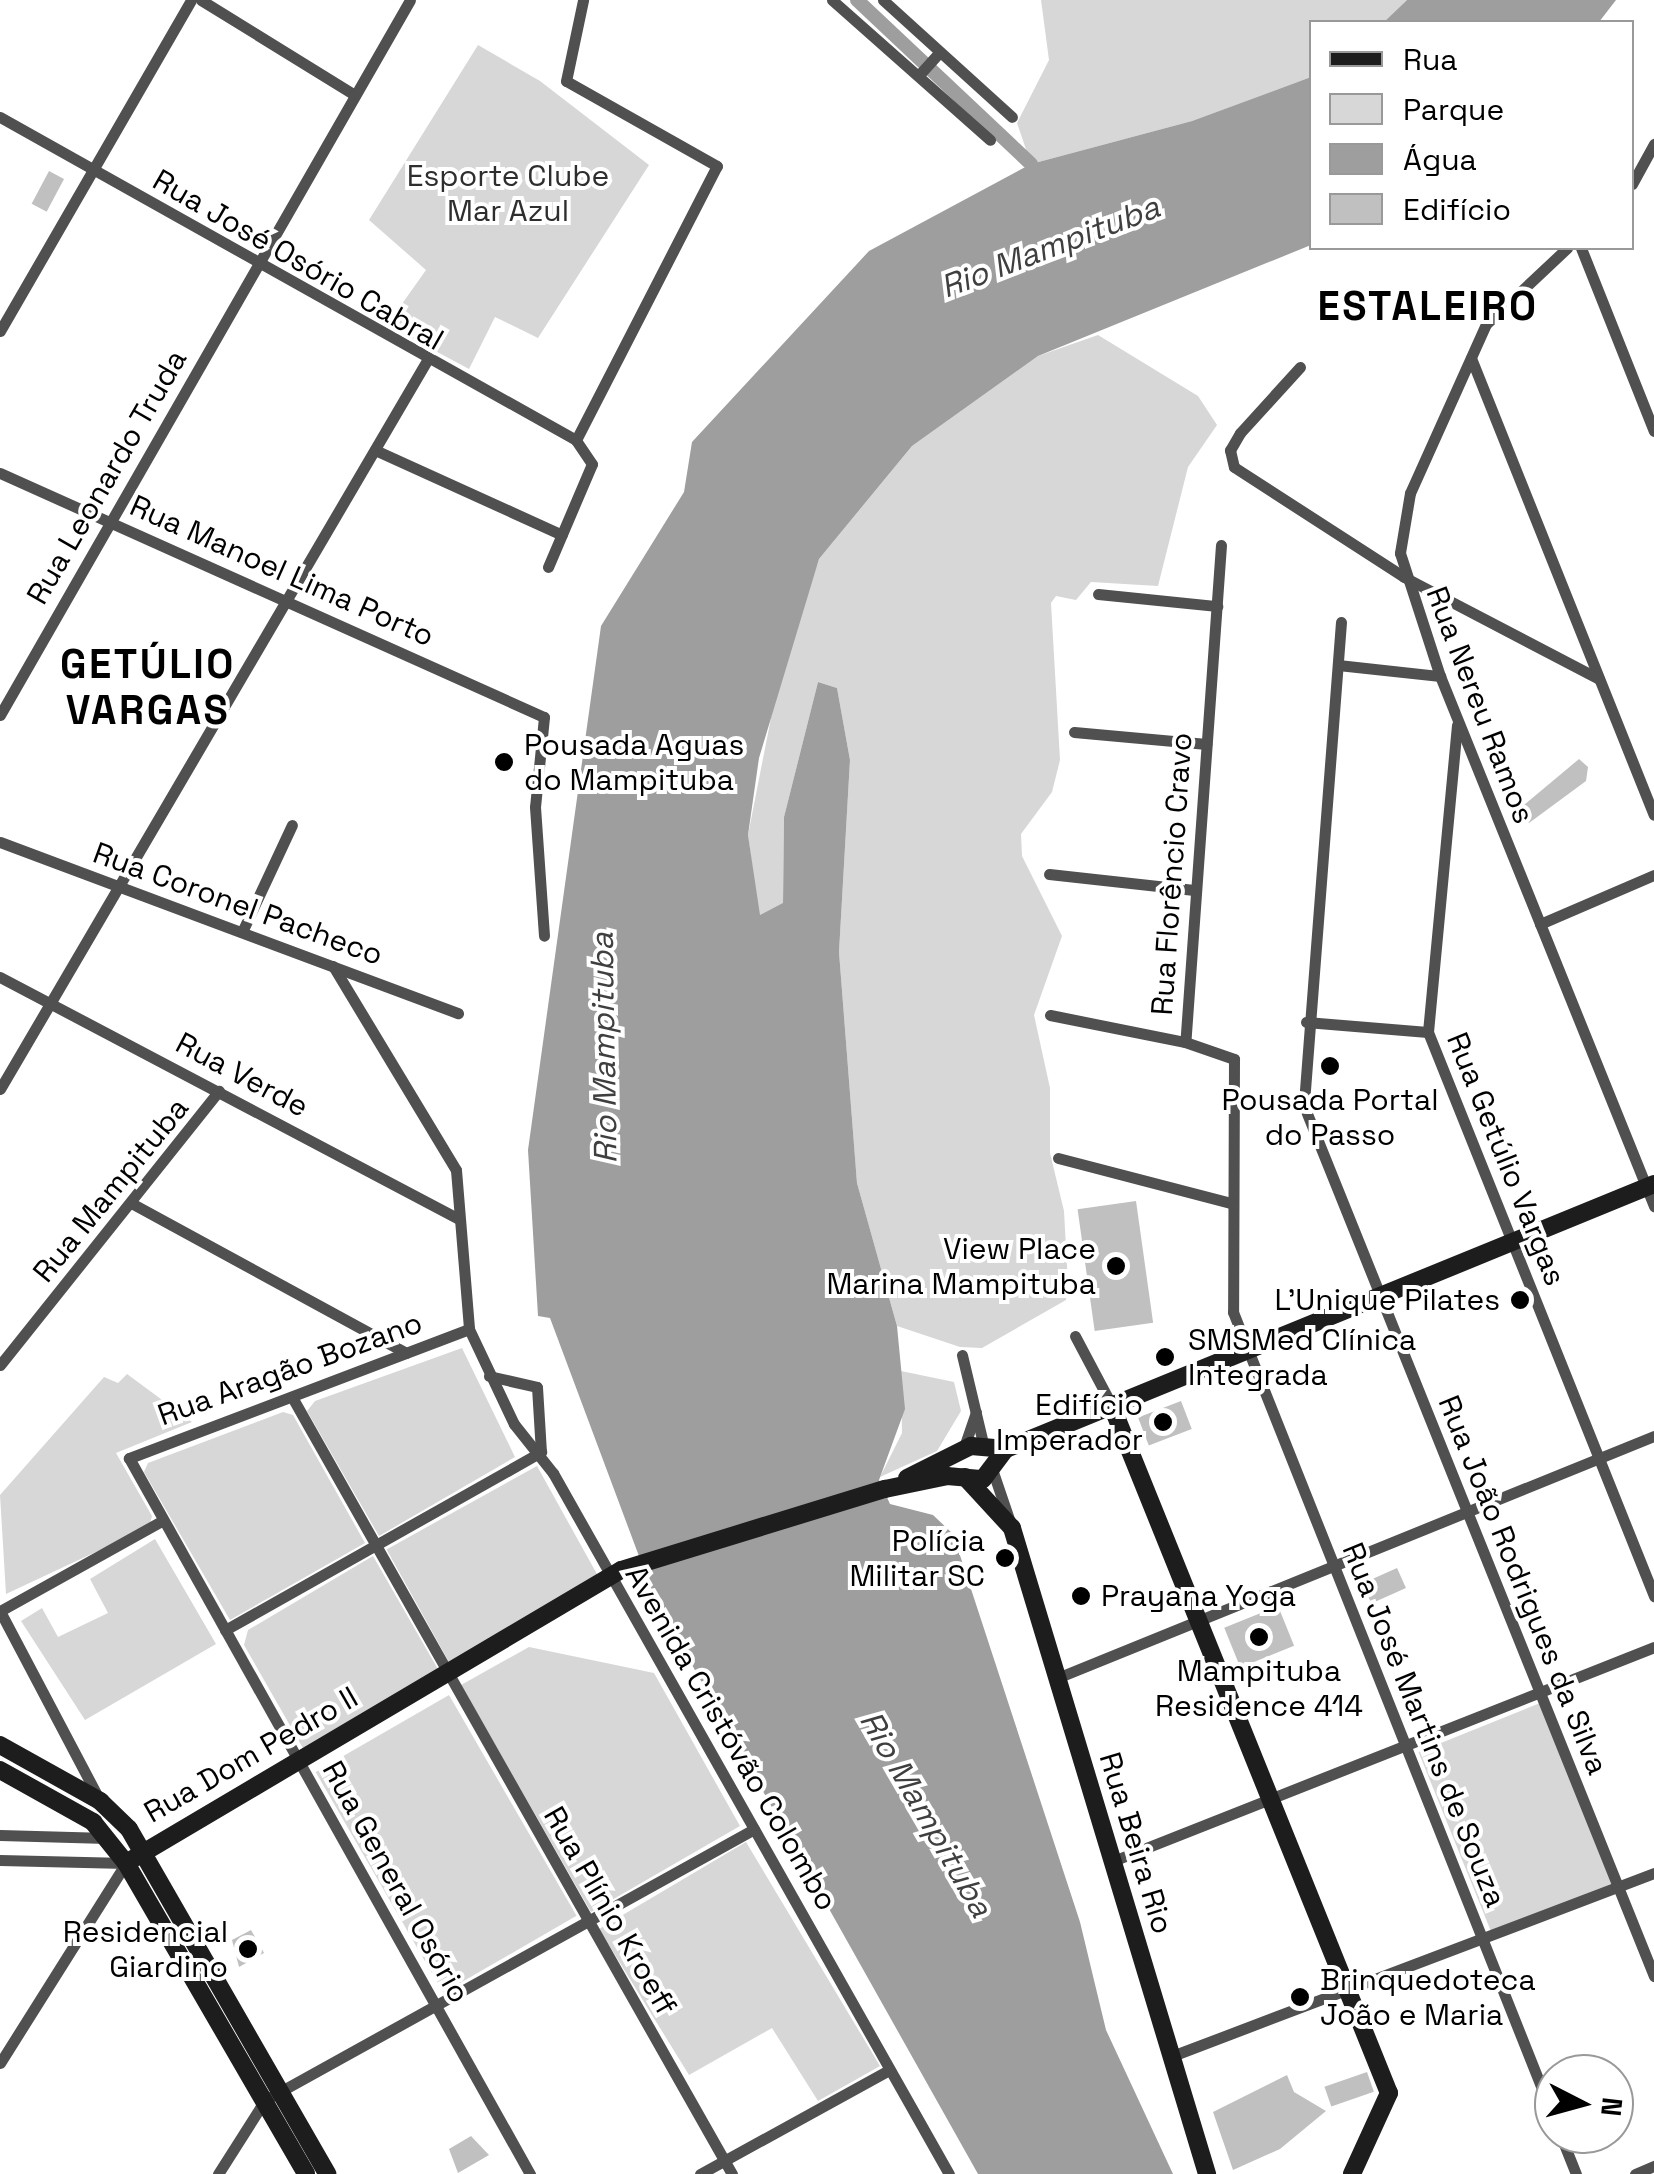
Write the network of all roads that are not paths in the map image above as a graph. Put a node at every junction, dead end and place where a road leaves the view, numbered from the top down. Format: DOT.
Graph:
graph roads {
  1 [pos="191,0"];
  2 [pos="201,0"];
  3 [pos="410,0"];
  4 [pos="584,0"];
  5 [pos="832,0"];
  6 [pos="883,0"];
  7 [pos="940,52"];
  8 [pos="920,75"];
  9 [pos="355,95"];
  10 [pos="0,117"];
  11 [pos="1012,117"];
  12 [pos="990,140"];
  13 [pos="1654,144"];
  14 [pos="90,170"];
  15 [pos="1634,180"];
  16 [pos="1565,250"];
  17 [pos="1582,250"];
  18 [pos="256,264"];
  19 [pos="0,331"];
  20 [pos="1470,358"];
  21 [pos="426,362"];
  22 [pos="1300,367"];
  23 [pos="1654,430"];
  24 [pos="576,440"];
  25 [pos="375,450"];
  26 [pos="0,473"];
  27 [pos="110,522"];
  28 [pos="562,535"];
  29 [pos="1221,544"];
  30 [pos="548,567"];
  31 [pos="1404,578"];
  32 [pos="1098,594"];
  33 [pos="286,600"];
  34 [pos="1217,606"];
  35 [pos="1341,622"];
  36 [pos="1338,665"];
  37 [pos="1440,676"];
  38 [pos="1600,679"];
  39 [pos="0,715"];
  40 [pos="1457,720"];
  41 [pos="1074,732"];
  42 [pos="1206,744"];
  43 [pos="1654,815"];
  44 [pos="292,824"];
  45 [pos="0,842"];
  46 [pos="1049,874"];
  47 [pos="1654,875"];
  48 [pos="116,886"];
  49 [pos="1194,890"];
  50 [pos="1540,924"];
  51 [pos="242,932"];
  52 [pos="544,936"];
  53 [pos="333,966"];
  54 [pos="0,977"];
  55 [pos="50,1000"];
  56 [pos="458,1012"];
  57 [pos="1050,1015"];
  58 [pos="1306,1022"];
  59 [pos="1428,1032"];
  60 [pos="1185,1042"];
  61 [pos="0,1089"];
  62 [pos="219,1091"];
  63 [pos="1058,1158"];
  64 [pos="1650,1185"];
  65 [pos="1231,1203"];
  66 [pos="133,1204"];
  67 [pos="1654,1206"];
  68 [pos="459,1219"];
  69 [pos="1511,1242"];
  70 [pos="1379,1295"];
  71 [pos="469,1330"];
  72 [pos="1074,1336"];
  73 [pos="1246,1349"];
  74 [pos="406,1353"];
  75 [pos="962,1354"];
  76 [pos="0,1365"];
  77 [pos="490,1376"];
  78 [pos="292,1397"];
  79 [pos="1111,1404"];
  80 [pos="976,1412"];
  81 [pos="1654,1436"];
  82 [pos="984,1447"];
  83 [pos="1006,1448"];
  84 [pos="964,1450"];
  85 [pos="541,1452"];
  86 [pos="130,1458"];
  87 [pos="1599,1458"];
  88 [pos="992,1469"];
  89 [pos="966,1478"];
  90 [pos="884,1489"];
  91 [pos="1466,1512"];
  92 [pos="162,1521"];
  93 [pos="1012,1528"];
  94 [pos="374,1543"];
  95 [pos="1333,1566"];
  96 [pos="610,1577"];
  97 [pos="1654,1596"];
  98 [pos="0,1611"];
  99 [pos="1198,1620"];
  100 [pos="225,1630"];
  101 [pos="1654,1648"];
  102 [pos="446,1673"];
  103 [pos="1057,1678"];
  104 [pos="1540,1693"];
  105 [pos="0,1745"];
  106 [pos="1406,1747"];
  107 [pos="298,1760"];
  108 [pos="0,1762"];
  109 [pos="0,1770"];
  110 [pos="1271,1800"];
  111 [pos="100,1801"];
  112 [pos="754,1829"];
  113 [pos="0,1835"];
  114 [pos="107,1838"];
  115 [pos="134,1856"];
  116 [pos="0,1860"];
  117 [pos="1113,1861"];
  118 [pos="1654,1873"];
  119 [pos="1618,1887"];
  120 [pos="587,1921"];
  121 [pos="1483,1940"];
  122 [pos="1654,1976"];
  123 [pos="1349,1993"];
  124 [pos="437,2004"];
  125 [pos="1172,2056"];
  126 [pos="0,2063"];
  127 [pos="1534,2069"];
  128 [pos="889,2070"];
  129 [pos="273,2096"];
  130 [pos="723,2159"];
  131 [pos="1654,2166"];
  132 [pos="218,2174"];
  133 [pos="306,2174"];
  134 [pos="327,2174"];
  135 [pos="530,2174"];
  136 [pos="700,2174"];
  137 [pos="732,2174"];
  138 [pos="949,2174"];
  139 [pos="1206,2174"];
  140 [pos="1352,2174"];
  141 [pos="1635,2174"];
  1 -- 14 [label="street"];
  2 -- 9 [label="street"];
  3 -- 9 [label="street, Rua Leonardo Truda"];
  4 -- 24 [label="street"];
  5 -- 8 [label="street"];
  6 -- 7 [label="street"];
  7 -- 8 [label="street"];
  7 -- 11 [label="street"];
  8 -- 12 [label="street"];
  9 -- 18 [label="street, Rua Leonardo Truda"];
  10 -- 14 [label="street, Rua José Osório Cabral"];
  13 -- 15 [label="street"];
  14 -- 18 [label="street, Rua José Osório Cabral"];
  14 -- 19 [label="street"];
  16 -- 20 [label="street, Rua Nereu Ramos"];
  17 -- 23 [label="street"];
  18 -- 21 [label="street, Rua José Osório Cabral"];
  18 -- 27 [label="street, Rua Leonardo Truda"];
  20 -- 31 [label="street, Rua Nereu Ramos"];
  20 -- 38 [label="street"];
  21 -- 24 [label="street, Rua José Osório Cabral"];
  21 -- 25 [label="street"];
  22 -- 31 [label="street"];
  24 -- 28 [label="street"];
  25 -- 28 [label="street"];
  25 -- 33 [label="street"];
  26 -- 27 [label="street, Rua Manoel Lima Porto"];
  27 -- 33 [label="street, Rua Manoel Lima Porto"];
  27 -- 39 [label="street, Rua Leonardo Truda"];
  28 -- 30 [label="street"];
  29 -- 34 [label="street, Rua Florêncio Cravo"];
  31 -- 37 [label="street, Rua Nereu Ramos"];
  31 -- 38 [label="street"];
  32 -- 34 [label="street"];
  33 -- 48 [label="street"];
  33 -- 52 [label="street, Rua Manoel Lima Porto"];
  34 -- 42 [label="street, Rua Florêncio Cravo"];
  35 -- 36 [label="street, Rua João Rodrigues da Silva"];
  36 -- 37 [label="street"];
  36 -- 58 [label="street, Rua João Rodrigues da Silva"];
  37 -- 40 [label="street, Rua Nereu Ramos"];
  38 -- 43 [label="street"];
  40 -- 50 [label="street, Rua Nereu Ramos"];
  40 -- 59 [label="street, Rua Getúlio Vargas"];
  41 -- 42 [label="street"];
  42 -- 49 [label="street, Rua Florêncio Cravo"];
  44 -- 51 [label="street"];
  45 -- 48 [label="street, Rua Coronel Pacheco"];
  46 -- 49 [label="street"];
  47 -- 50 [label="street"];
  48 -- 51 [label="street, Rua Coronel Pacheco"];
  48 -- 55 [label="street"];
  49 -- 60 [label="street, Rua Florêncio Cravo"];
  50 -- 64 [label="street, Rua Nereu Ramos"];
  51 -- 53 [label="street, Rua Coronel Pacheco"];
  53 -- 56 [label="street, Rua Coronel Pacheco"];
  53 -- 68 [label="street, Avenida Cristóvão Colombo"];
  54 -- 55 [label="street, Rua Verde"];
  55 -- 61 [label="street"];
  55 -- 62 [label="street, Rua Verde"];
  57 -- 60 [label="street"];
  58 -- 59 [label="street"];
  58 -- 70 [label="street, Rua João Rodrigues da Silva"];
  59 -- 69 [label="street, Rua Getúlio Vargas"];
  60 -- 65 [label="street, Rua Florêncio Cravo"];
  62 -- 66 [label="street, Rua Mampituba"];
  62 -- 68 [label="street, Rua Verde"];
  63 -- 65 [label="street"];
  64 -- 67 [label="street, Rua Nereu Ramos"];
  64 -- 69 [label="main road"];
  65 -- 73 [label="street, Rua Florêncio Cravo"];
  66 -- 74 [label="street"];
  66 -- 76 [label="street, Rua Mampituba"];
  68 -- 71 [label="street, Avenida Cristóvão Colombo"];
  69 -- 70 [label="main road"];
  69 -- 87 [label="street, Rua Getúlio Vargas"];
  70 -- 73 [label="main road"];
  70 -- 91 [label="street, Rua João Rodrigues da Silva"];
  71 -- 74 [label="street, Rua Aragão Bozano"];
  71 -- 77 [label="street, Avenida Cristóvão Colombo"];
  72 -- 79 [label="street"];
  73 -- 79 [label="main road"];
  73 -- 95 [label="street, Rua José Martins de Souza"];
  74 -- 78 [label="street, Rua Aragão Bozano"];
  75 -- 80 [label="street, Rua Beira Rio"];
  77 -- 85 [label="street, Avenida Cristóvão Colombo"];
  77 -- 85 [label="street"];
  78 -- 86 [label="street, Rua Aragão Bozano"];
  78 -- 94 [label="street, Rua Plínio Kroeff"];
  79 -- 83 [label="main road"];
  79 -- 99 [label="main road"];
  80 -- 82 [label="street, Rua Beira Rio"];
  80 -- 84 [label="street"];
  81 -- 87 [label="street"];
  82 -- 83 [label="main road"];
  82 -- 84 [label="main road"];
  82 -- 88 [label="main road, Rua Beira Rio"];
  83 -- 88 [label="main road"];
  84 -- 89 [label="main road"];
  84 -- 90 [label="main road"];
  85 -- 94 [label="street"];
  85 -- 96 [label="street, Avenida Cristóvão Colombo"];
  86 -- 92 [label="street, Rua General Osório"];
  87 -- 91 [label="street"];
  87 -- 97 [label="street, Rua Getúlio Vargas"];
  88 -- 89 [label="main road"];
  88 -- 93 [label="street, Rua Beira Rio"];
  89 -- 90 [label="main road"];
  89 -- 93 [label="main road, Rua Beira Rio"];
  90 -- 96 [label="main road, Rua Dom Pedro II"];
  91 -- 95 [label="street"];
  91 -- 104 [label="street, Rua João Rodrigues da Silva"];
  92 -- 98 [label="street"];
  92 -- 100 [label="street, Rua General Osório"];
  93 -- 103 [label="main road, Rua Beira Rio"];
  94 -- 100 [label="street"];
  94 -- 102 [label="street, Rua Plínio Kroeff"];
  95 -- 99 [label="street"];
  95 -- 106 [label="street, Rua José Martins de Souza"];
  96 -- 102 [label="main road, Rua Dom Pedro II"];
  96 -- 112 [label="street, Avenida Cristóvão Colombo"];
  98 -- 111 [label="street"];
  99 -- 103 [label="street"];
  99 -- 110 [label="main road"];
  100 -- 107 [label="street, Rua General Osório"];
  101 -- 104 [label="street"];
  102 -- 107 [label="main road, Rua Dom Pedro II"];
  102 -- 120 [label="street, Rua Plínio Kroeff"];
  103 -- 117 [label="main road, Rua Beira Rio"];
  104 -- 106 [label="street"];
  104 -- 119 [label="street, Rua João Rodrigues da Silva"];
  105 -- 111 [label="main road"];
  106 -- 110 [label="street"];
  106 -- 121 [label="street, Rua José Martins de Souza"];
  107 -- 115 [label="main road, Rua Dom Pedro II"];
  107 -- 124 [label="street, Rua General Osório"];
  108 -- 115 [label="main road"];
  109 -- 114 [label="main road"];
  110 -- 117 [label="street"];
  110 -- 123 [label="main road"];
  111 -- 115 [label="main road"];
  112 -- 120 [label="street"];
  112 -- 128 [label="street, Avenida Cristóvão Colombo"];
  113 -- 114 [label="street"];
  114 -- 115 [label="main road"];
  115 -- 116 [label="street"];
  115 -- 126 [label="street, Rua Dom Pedro II"];
  115 -- 129 [label="main road"];
  117 -- 125 [label="main road, Rua Beira Rio"];
  118 -- 119 [label="street"];
  119 -- 121 [label="street"];
  119 -- 122 [label="street, Rua João Rodrigues da Silva"];
  120 -- 124 [label="street"];
  120 -- 130 [label="street, Rua Plínio Kroeff"];
  121 -- 123 [label="street"];
  121 -- 127 [label="street, Rua José Martins de Souza"];
  123 -- 125 [label="street"];
  123 -- 140 [label="main road"];
  124 -- 129 [label="street"];
  124 -- 135 [label="street, Rua General Osório"];
  125 -- 139 [label="main road, Rua Beira Rio"];
  128 -- 130 [label="street"];
  128 -- 138 [label="street, Avenida Cristóvão Colombo"];
  129 -- 132 [label="street"];
  129 -- 133 [label="main road"];
  129 -- 134 [label="main road"];
  130 -- 136 [label="street"];
  130 -- 137 [label="street, Rua Plínio Kroeff"];
  131 -- 141 [label="street"];
}
